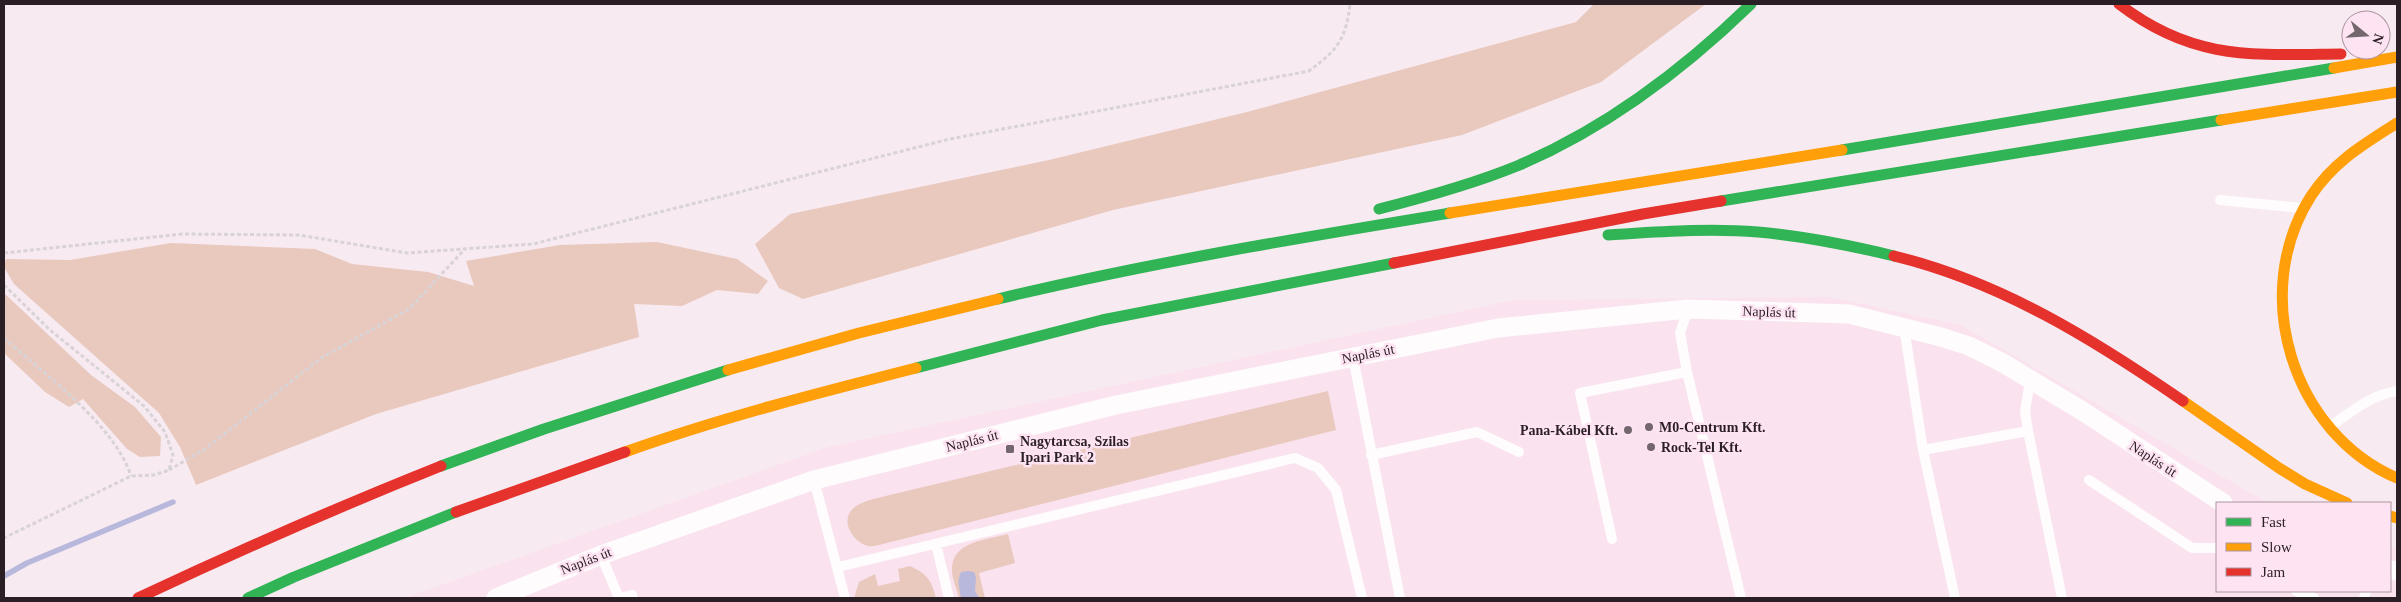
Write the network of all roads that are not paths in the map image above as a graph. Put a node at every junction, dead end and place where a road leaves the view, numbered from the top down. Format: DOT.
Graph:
graph roads {
  1 [pos="1751,4"];
  2 [pos="2120,4"];
  3 [pos="2397,55"];
  4 [pos="2397,92"];
  5 [pos="2397,123"];
  6 [pos="2220,200"];
  7 [pos="2305,208"];
  8 [pos="1324,235"];
  9 [pos="1540,235"];
  10 [pos="1688,309"];
  11 [pos="1904,327"];
  12 [pos="1353,357"];
  13 [pos="1687,372"];
  14 [pos="2030,381"];
  15 [pos="2397,391"];
  16 [pos="2328,428"];
  17 [pos="2028,431"];
  18 [pos="1923,450"];
  19 [pos="1519,452"];
  20 [pos="1371,455"];
  21 [pos="2397,478"];
  22 [pos="814,480"];
  23 [pos="2089,480"];
  24 [pos="2221,502"];
  25 [pos="2345,502"];
  26 [pos="1612,539"];
  27 [pos="936,544"];
  28 [pos="2216,548"];
  29 [pos="601,555"];
  30 [pos="838,567"];
  31 [pos="2299,592"];
  32 [pos="138,598"];
  33 [pos="248,598"];
  34 [pos="496,598"];
  35 [pos="619,598"];
  36 [pos="633,598"];
  37 [pos="845,598"];
  38 [pos="949,598"];
  39 [pos="1362,598"];
  40 [pos="1400,598"];
  41 [pos="1740,598"];
  42 [pos="1955,598"];
  43 [pos="2062,598"];
  44 [pos="2314,598"];
  1 -- 8 [label="highway"];
  2 -- 3 [label="highway"];
  3 -- 8 [label="highway"];
  4 -- 9 [label="highway"];
  5 -- 7 [label="highway"];
  6 -- 7 [label="lane"];
  7 -- 16 [label="highway"];
  8 -- 32 [label="highway"];
  9 -- 25 [label="highway"];
  9 -- 33 [label="highway"];
  10 -- 11 [label="street, Naplás út"];
  10 -- 12 [label="street, Naplás út"];
  10 -- 13 [label="lane"];
  11 -- 14 [label="street, Naplás út"];
  11 -- 18 [label="lane"];
  12 -- 20 [label="lane"];
  12 -- 22 [label="street, Naplás út"];
  13 -- 26 [label="lane"];
  13 -- 41 [label="lane"];
  14 -- 17 [label="lane"];
  14 -- 24 [label="street, Naplás út"];
  15 -- 16 [label="lane"];
  16 -- 21 [label="highway"];
  17 -- 18 [label="lane"];
  17 -- 43 [label="lane"];
  18 -- 42 [label="lane"];
  19 -- 20 [label="lane"];
  20 -- 40 [label="lane"];
  22 -- 29 [label="street, Naplás út"];
  22 -- 30 [label="lane"];
  23 -- 28 [label="lane"];
  27 -- 30 [label="lane"];
  27 -- 38 [label="lane"];
  27 -- 39 [label="lane"];
  29 -- 34 [label="street, Naplás út"];
  29 -- 35 [label="lane"];
  30 -- 37 [label="lane"];
  31 -- 44 [label="lane"];
  35 -- 36 [label="lane"];
}
